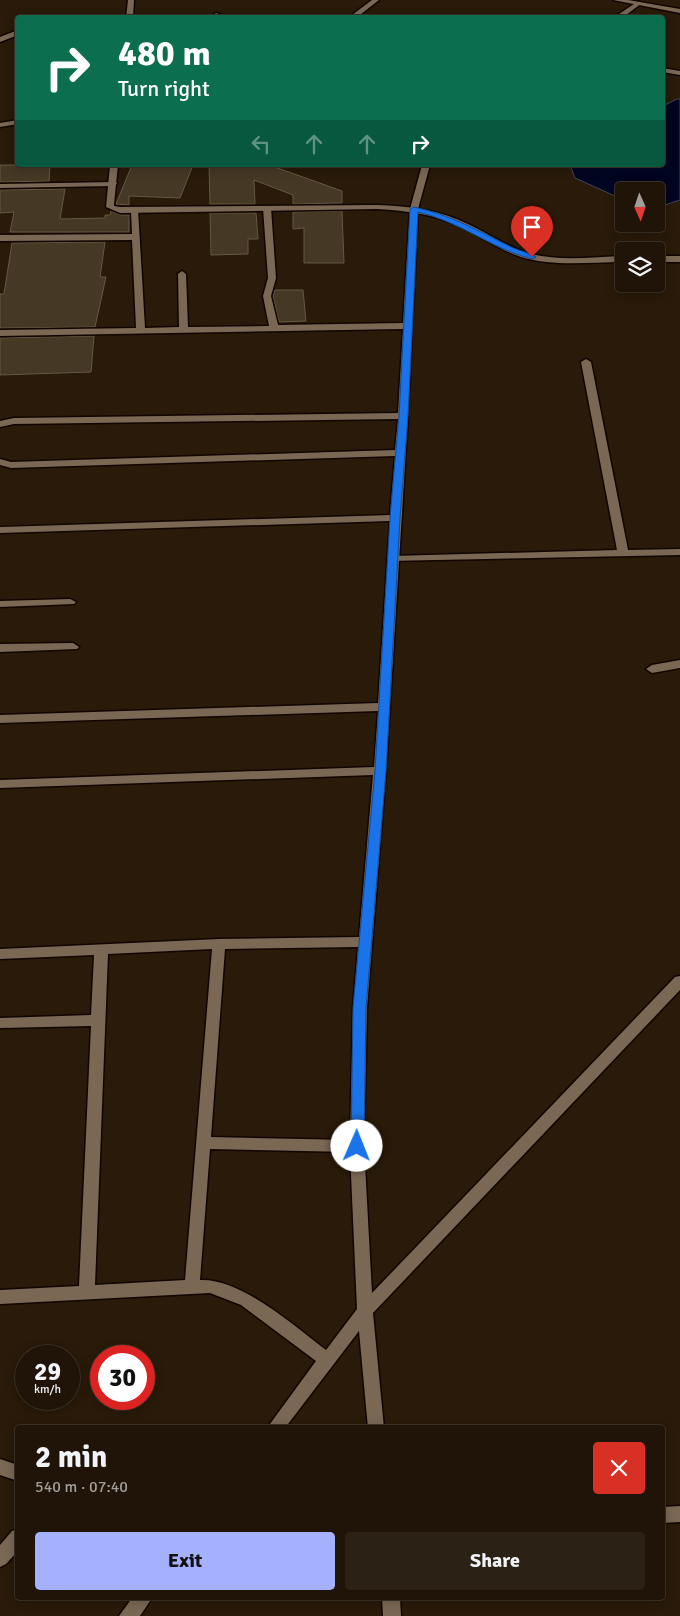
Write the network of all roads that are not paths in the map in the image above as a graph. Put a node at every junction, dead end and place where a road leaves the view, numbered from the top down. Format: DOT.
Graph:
graph roads {
  1 [pos="131,0"];
  2 [pos="376,0"];
  3 [pos="616,0"];
  4 [pos="639,3"];
  5 [pos="680,11"];
  6 [pos="129,15"];
  7 [pos="355,15"];
  8 [pos="621,15"];
  9 [pos="15,33"];
  10 [pos="0,40"];
  11 [pos="665,70"];
  12 [pos="680,73"];
  13 [pos="15,122"];
  14 [pos="0,125"];
  15 [pos="114,167"];
  16 [pos="425,167"];
  17 [pos="113,184"];
  18 [pos="0,186"];
  19 [pos="267,208"];
  20 [pos="414,209"];
  21 [pos="136,210"];
  22 [pos="136,237"];
  23 [pos="0,238"];
  24 [pos="615,259"];
  25 [pos="665,259"];
  26 [pos="680,259"];
  27 [pos="182,274"];
  28 [pos="407,326"];
  29 [pos="274,328"];
  30 [pos="141,331"];
  31 [pos="184,331"];
  32 [pos="0,333"];
  33 [pos="586,362"];
  34 [pos="403,416"];
  35 [pos="0,424"];
  36 [pos="400,453"];
  37 [pos="0,462"];
  38 [pos="395,518"];
  39 [pos="0,530"];
  40 [pos="680,552"];
  41 [pos="623,553"];
  42 [pos="392,559"];
  43 [pos="70,602"];
  44 [pos="0,604"];
  45 [pos="73,647"];
  46 [pos="0,648"];
  47 [pos="680,664"];
  48 [pos="652,668"];
  49 [pos="383,707"];
  50 [pos="0,719"];
  51 [pos="380,771"];
  52 [pos="0,784"];
  53 [pos="365,942"];
  54 [pos="219,944"];
  55 [pos="102,949"];
  56 [pos="0,954"];
  57 [pos="680,981"];
  58 [pos="99,1020"];
  59 [pos="0,1024"];
  60 [pos="203,1142"];
  61 [pos="357,1146"];
  62 [pos="192,1287"];
  63 [pos="87,1291"];
  64 [pos="0,1297"];
  65 [pos="365,1311"];
  66 [pos="327,1360"];
  67 [pos="277,1425"];
  68 [pos="376,1425"];
  69 [pos="0,1467"];
  70 [pos="15,1472"];
  71 [pos="680,1514"];
  72 [pos="665,1515"];
  73 [pos="15,1540"];
  74 [pos="0,1558"];
  75 [pos="140,1600"];
  76 [pos="391,1600"];
  77 [pos="128,1616"];
  78 [pos="392,1616"];
  1 -- 6 [label="street"];
  2 -- 7 [label="street"];
  3 -- 4 [label="street"];
  4 -- 5 [label="street"];
  4 -- 8 [label="street"];
  9 -- 10 [label="street"];
  11 -- 12 [label="street"];
  13 -- 14 [label="street"];
  15 -- 17 [label="street"];
  16 -- 20 [label="street"];
  17 -- 18 [label="street"];
  17 -- 21 [label="street"];
  19 -- 20 [label="street"];
  19 -- 21 [label="street"];
  19 -- 29 [label="street"];
  20 -- 24 [label="street"];
  20 -- 28 [label="street"];
  21 -- 22 [label="street"];
  22 -- 23 [label="street"];
  22 -- 30 [label="street"];
  25 -- 26 [label="street"];
  27 -- 31 [label="street"];
  28 -- 29 [label="street"];
  28 -- 34 [label="street"];
  29 -- 31 [label="street"];
  30 -- 31 [label="street"];
  30 -- 32 [label="street"];
  33 -- 41 [label="street"];
  34 -- 35 [label="street"];
  34 -- 36 [label="street"];
  36 -- 37 [label="street"];
  36 -- 38 [label="street"];
  38 -- 39 [label="street"];
  38 -- 42 [label="street"];
  40 -- 41 [label="street"];
  41 -- 42 [label="street"];
  42 -- 49 [label="street"];
  43 -- 44 [label="street"];
  45 -- 46 [label="street"];
  47 -- 48 [label="street"];
  49 -- 50 [label="street"];
  49 -- 51 [label="street"];
  51 -- 52 [label="street"];
  51 -- 53 [label="street"];
  53 -- 54 [label="street"];
  53 -- 61 [label="street"];
  54 -- 55 [label="street"];
  54 -- 60 [label="street"];
  55 -- 56 [label="street"];
  55 -- 58 [label="street"];
  57 -- 65 [label="street"];
  58 -- 59 [label="street"];
  58 -- 63 [label="street"];
  60 -- 61 [label="street"];
  60 -- 62 [label="street"];
  61 -- 65 [label="street"];
  62 -- 63 [label="street"];
  62 -- 66 [label="street"];
  63 -- 64 [label="street"];
  65 -- 66 [label="street"];
  65 -- 68 [label="street"];
  66 -- 67 [label="street"];
  69 -- 70 [label="street"];
  71 -- 72 [label="street"];
  73 -- 74 [label="street"];
  75 -- 77 [label="street"];
  76 -- 78 [label="street"];
}
